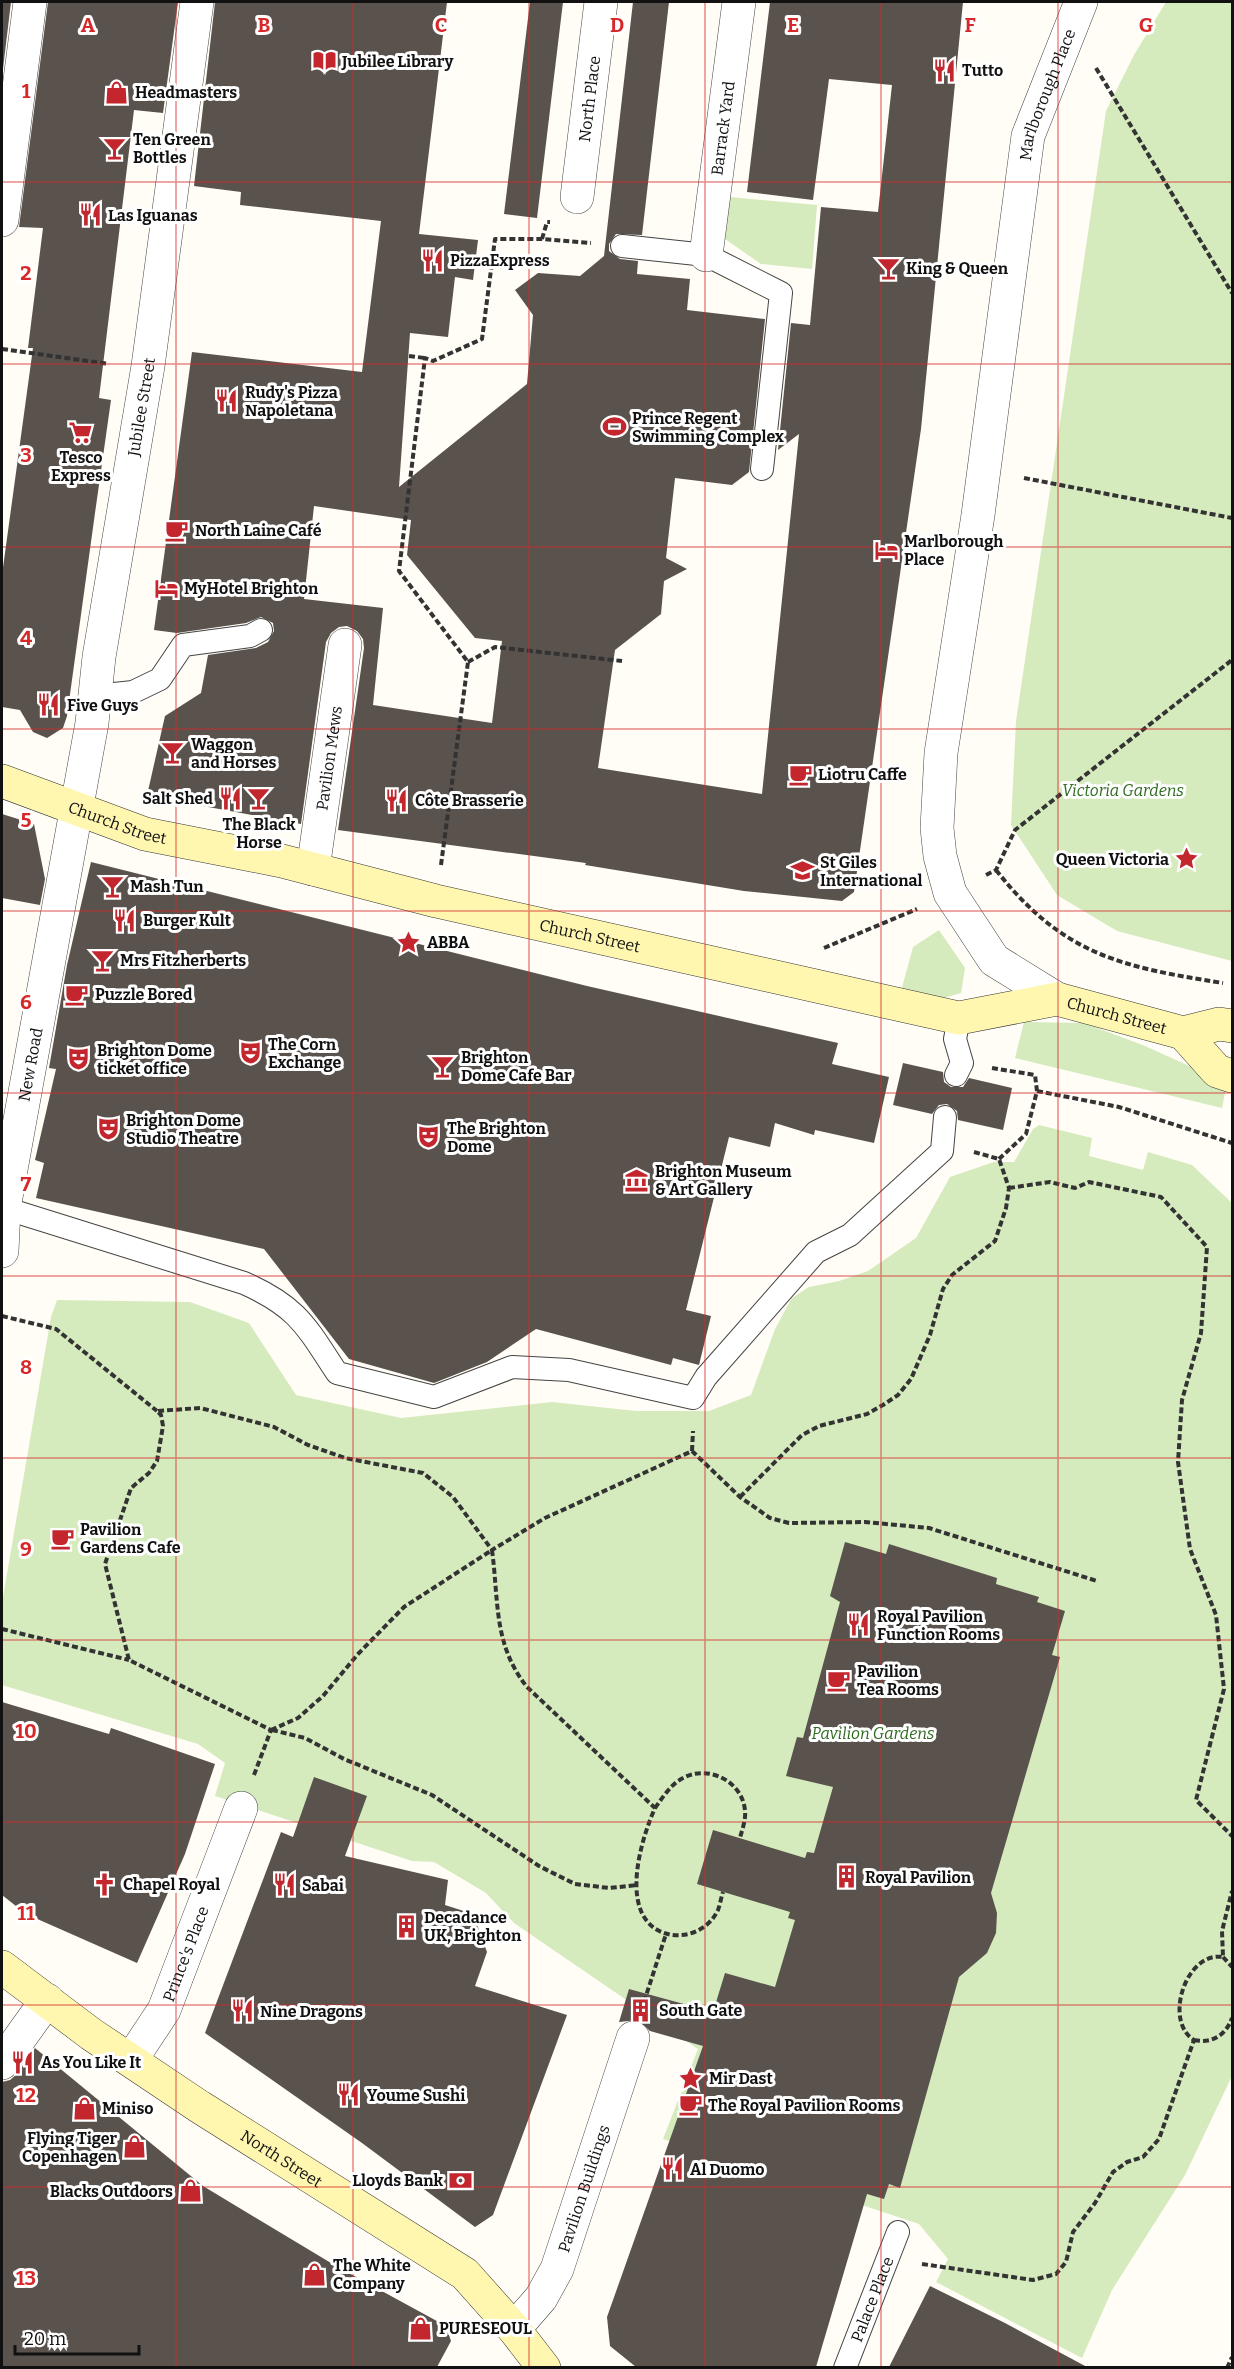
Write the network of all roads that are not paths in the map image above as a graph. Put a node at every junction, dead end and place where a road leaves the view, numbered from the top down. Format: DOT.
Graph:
graph roads {
  1 [pos="30,2"];
  2 [pos="197,2"];
  3 [pos="601,2"];
  4 [pos="739,2"];
  5 [pos="1081,2"];
  6 [pos="577,197"];
  7 [pos="2,220"];
  8 [pos="622,246"];
  9 [pos="706,255"];
  10 [pos="762,469"];
  11 [pos="261,630"];
  12 [pos="345,645"];
  13 [pos="95,696"];
  14 [pos="2,781"];
  15 [pos="77,809"];
  16 [pos="313,869"];
  17 [pos="1057,999"];
  18 [pos="959,1018"];
  19 [pos="1233,1026"];
  20 [pos="1183,1033"];
  21 [pos="959,1069"];
  22 [pos="1233,1076"];
  23 [pos="945,1118"];
  24 [pos="4,1208"];
  25 [pos="2,1251"];
  26 [pos="242,1808"];
  27 [pos="2,1967"];
  28 [pos="47,2000"];
  29 [pos="633,2038"];
  30 [pos="131,2060"];
  31 [pos="2,2063"];
  32 [pos="898,2232"];
  33 [pos="514,2329"];
  34 [pos="544,2367"];
  35 [pos="845,2367"];
  1 -- 7 [label="street"];
  2 -- 13 [label="street, Jubilee Street"];
  3 -- 6 [label="street, North Place"];
  4 -- 9 [label="street, Barrack Yard"];
  5 -- 17 [label="street, Marlborough Place"];
  8 -- 9 [label="lane"];
  9 -- 10 [label="lane"];
  11 -- 13 [label="lane"];
  12 -- 16 [label="street, Pavilion Mews"];
  13 -- 15 [label="street, Jubilee Street"];
  14 -- 15 [label="street, Church Street"];
  15 -- 16 [label="street, Church Street"];
  15 -- 24 [label="street, New Road"];
  16 -- 18 [label="street, Church Street"];
  17 -- 18 [label="street, Church Street"];
  17 -- 20 [label="street, Church Street"];
  18 -- 21 [label="lane"];
  19 -- 20 [label="street, Church Street"];
  20 -- 22 [label="street, Church Street"];
  23 -- 24 [label="lane"];
  24 -- 25 [label="street, New Road"];
  26 -- 30 [label="street, Prince's Place"];
  27 -- 28 [label="street, North Street"];
  28 -- 30 [label="street, North Street"];
  28 -- 31 [label="street"];
  29 -- 33 [label="street, Pavilion Buildings"];
  30 -- 33 [label="street, North Street"];
  32 -- 35 [label="lane, Palace Place"];
  33 -- 34 [label="street, North Street"];
}
